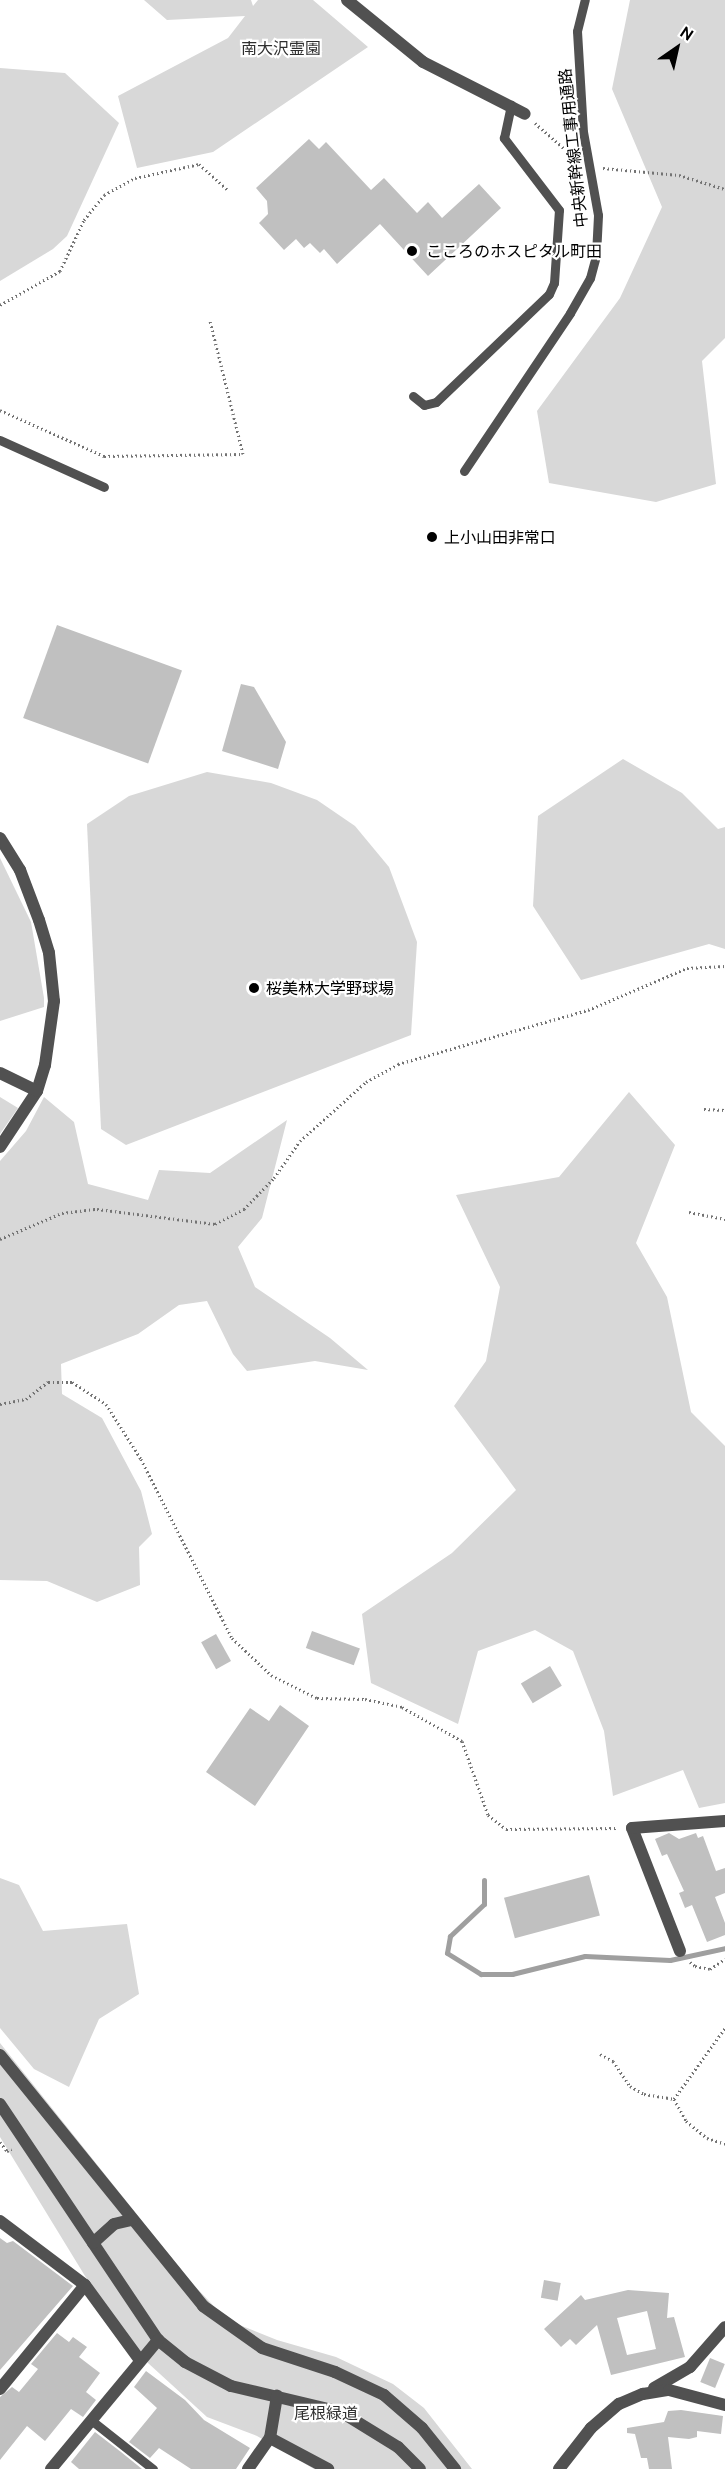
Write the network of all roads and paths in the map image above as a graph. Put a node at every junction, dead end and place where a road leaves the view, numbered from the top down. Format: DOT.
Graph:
graph roads {
  1 [pos="347,0"];
  2 [pos="585,0"];
  3 [pos="511,105"];
  4 [pos="525,114"];
  5 [pos="589,165"];
  6 [pos="725,189"];
  7 [pos="228,190"];
  8 [pos="0,305"];
  9 [pos="210,321"];
  10 [pos="413,396"];
  11 [pos="0,410"];
  12 [pos="0,440"];
  13 [pos="464,471"];
  14 [pos="104,487"];
  15 [pos="0,838"];
  16 [pos="725,966"];
  17 [pos="0,1073"];
  18 [pos="37,1091"];
  19 [pos="704,1109"];
  20 [pos="725,1110"];
  21 [pos="0,1147"];
  22 [pos="690,1212"];
  23 [pos="725,1219"];
  24 [pos="0,1239"];
  25 [pos="0,1404"];
  26 [pos="725,1821"];
  27 [pos="632,1828"];
  28 [pos="681,1952"];
  29 [pos="725,1959"];
  30 [pos="725,2028"];
  31 [pos="600,2054"];
  32 [pos="0,2055"];
  33 [pos="674,2100"];
  34 [pos="0,2104"];
  35 [pos="0,2142"];
  36 [pos="725,2144"];
  37 [pos="12,2149"];
  38 [pos="132,2220"];
  39 [pos="0,2224"];
  40 [pos="93,2243"];
  41 [pos="85,2285"];
  42 [pos="725,2327"];
  43 [pos="158,2340"];
  44 [pos="139,2359"];
  45 [pos="0,2389"];
  46 [pos="643,2394"];
  47 [pos="277,2396"];
  48 [pos="725,2405"];
  49 [pos="91,2420"];
  50 [pos="270,2438"];
  51 [pos="51,2469"];
  52 [pos="153,2469"];
  53 [pos="248,2469"];
  54 [pos="328,2469"];
  55 [pos="420,2469"];
  56 [pos="455,2469"];
  57 [pos="560,2469"];
  1 -- 3 [label="street"];
  2 -- 5 [label="lane, 中央新幹線工事用通路"];
  3 -- 4 [label="street"];
  3 -- 10 [label="lane"];
  4 -- 5 [label="path"];
  5 -- 6 [label="path"];
  5 -- 13 [label="lane, 中央新幹線工事用通路"];
  7 -- 8 [label="path"];
  9 -- 11 [label="path"];
  12 -- 14 [label="lane"];
  15 -- 18 [label="street"];
  16 -- 24 [label="path"];
  17 -- 18 [label="street"];
  18 -- 21 [label="street"];
  19 -- 20 [label="path"];
  22 -- 23 [label="path"];
  25 -- 27 [label="path"];
  26 -- 27 [label="street"];
  27 -- 28 [label="street"];
  28 -- 29 [label="path"];
  30 -- 33 [label="path"];
  31 -- 33 [label="path"];
  32 -- 38 [label="street"];
  33 -- 36 [label="path"];
  34 -- 40 [label="street"];
  35 -- 37 [label="path"];
  38 -- 40 [label="street"];
  38 -- 56 [label="street"];
  39 -- 41 [label="street"];
  40 -- 43 [label="street"];
  41 -- 44 [label="street"];
  41 -- 45 [label="street"];
  42 -- 46 [label="street"];
  43 -- 44 [label="street"];
  43 -- 47 [label="street"];
  44 -- 49 [label="street"];
  46 -- 48 [label="street"];
  46 -- 57 [label="street"];
  47 -- 50 [label="street"];
  47 -- 55 [label="street"];
  49 -- 51 [label="street"];
  49 -- 52 [label="lane"];
  50 -- 53 [label="street"];
  50 -- 54 [label="street"];
}
